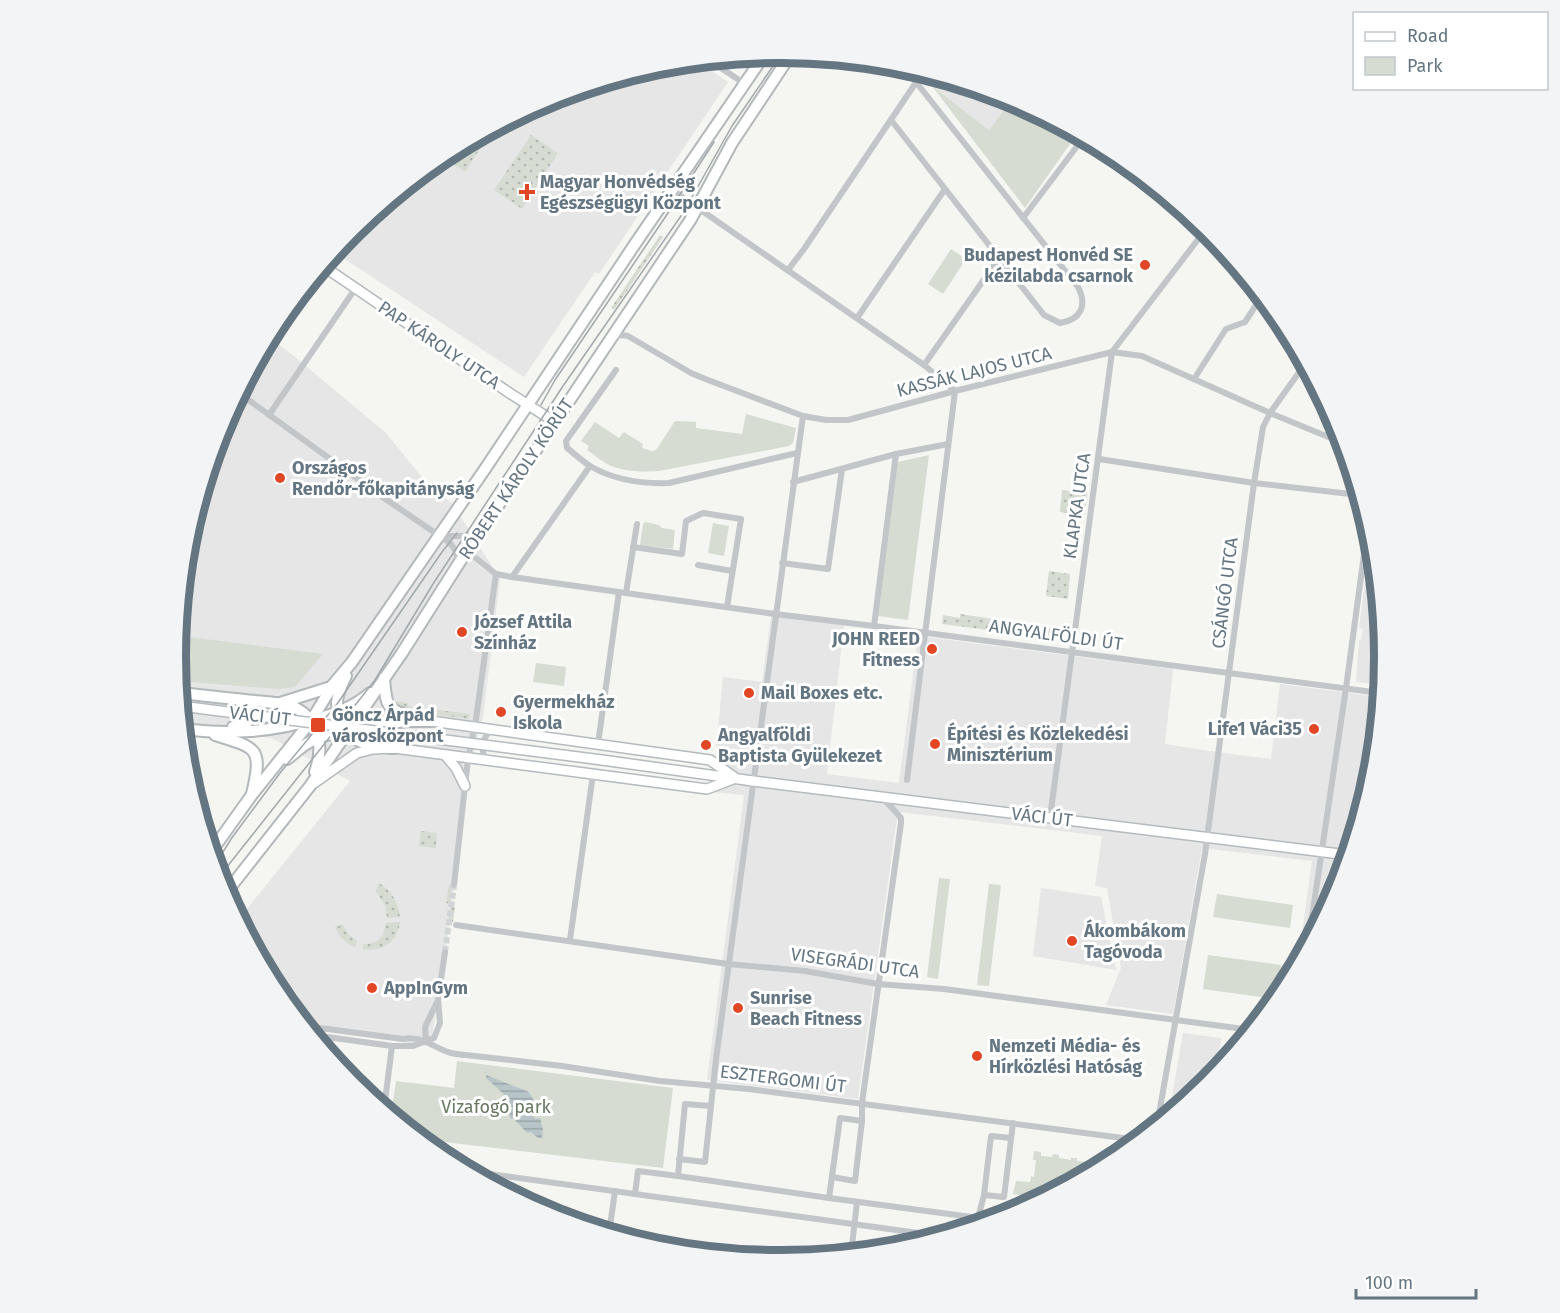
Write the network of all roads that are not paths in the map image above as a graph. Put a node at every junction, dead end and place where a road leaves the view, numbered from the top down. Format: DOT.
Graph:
graph roads {
  1 [pos="785,63"];
  2 [pos="759,64"];
  3 [pos="719,66"];
  4 [pos="918,79"];
  5 [pos="916,82"];
  6 [pos="745,84"];
  7 [pos="891,120"];
  8 [pos="1079,144"];
  9 [pos="945,189"];
  10 [pos="672,190"];
  11 [pos="698,207"];
  12 [pos="1023,218"];
  13 [pos="1200,237"];
  14 [pos="999,258"];
  15 [pos="329,270"];
  16 [pos="788,270"];
  17 [pos="355,288"];
  18 [pos="1257,304"];
  19 [pos="857,318"];
  20 [pos="612,337"];
  21 [pos="1112,352"];
  22 [pos="924,365"];
  23 [pos="616,370"];
  24 [pos="1300,371"];
  25 [pos="1194,379"];
  26 [pos="955,392"];
  27 [pos="246,398"];
  28 [pos="528,405"];
  29 [pos="1270,413"];
  30 [pos="269,415"];
  31 [pos="803,416"];
  32 [pos="555,422"];
  33 [pos="1331,438"];
  34 [pos="948,444"];
  35 [pos="797,453"];
  36 [pos="896,454"];
  37 [pos="1099,459"];
  38 [pos="590,466"];
  39 [pos="842,469"];
  40 [pos="793,482"];
  41 [pos="1254,483"];
  42 [pos="1350,494"];
  43 [pos="637,524"];
  44 [pos="482,531"];
  45 [pos="440,536"];
  46 [pos="633,547"];
  47 [pos="467,551"];
  48 [pos="1364,554"];
  49 [pos="459,563"];
  50 [pos="782,563"];
  51 [pos="698,566"];
  52 [pos="732,571"];
  53 [pos="496,574"];
  54 [pos="512,577"];
  55 [pos="622,592"];
  56 [pos="727,607"];
  57 [pos="775,614"];
  58 [pos="874,626"];
  59 [pos="924,632"];
  60 [pos="1073,652"];
  61 [pos="352,662"];
  62 [pos="1230,673"];
  63 [pos="384,678"];
  64 [pos="331,687"];
  65 [pos="1346,688"];
  66 [pos="1372,692"];
  67 [pos="188,694"];
  68 [pos="236,699"];
  69 [pos="277,704"];
  70 [pos="189,707"];
  71 [pos="339,712"];
  72 [pos="311,721"];
  73 [pos="431,721"];
  74 [pos="475,728"];
  75 [pos="192,730"];
  76 [pos="349,730"];
  77 [pos="490,730"];
  78 [pos="203,731"];
  79 [pos="318,737"];
  80 [pos="598,744"];
  81 [pos="394,748"];
  82 [pos="446,756"];
  83 [pos="468,759"];
  84 [pos="487,761"];
  85 [pos="592,774"];
  86 [pos="736,778"];
  87 [pos="906,780"];
  88 [pos="753,781"];
  89 [pos="310,786"];
  90 [pos="465,786"];
  91 [pos="251,796"];
  92 [pos="882,797"];
  93 [pos="1050,818"];
  94 [pos="1207,837"];
  95 [pos="217,844"];
  96 [pos="1322,851"];
  97 [pos="1339,854"];
  98 [pos="232,885"];
  99 [pos="453,885"];
  100 [pos="1312,920"];
  101 [pos="456,925"];
  102 [pos="570,940"];
  103 [pos="445,952"];
  104 [pos="728,964"];
  105 [pos="878,984"];
  106 [pos="438,1000"];
  107 [pos="1177,1020"];
  108 [pos="317,1027"];
  109 [pos="1242,1029"];
  110 [pos="325,1037"];
  111 [pos="426,1041"];
  112 [pos="392,1046"];
  113 [pos="712,1086"];
  114 [pos="385,1099"];
  115 [pos="862,1104"];
  116 [pos="711,1106"];
  117 [pos="1159,1112"];
  118 [pos="862,1121"];
  119 [pos="1013,1124"];
  120 [pos="1011,1138"];
  121 [pos="1126,1138"];
  122 [pos="679,1159"];
  123 [pos="490,1174"];
  124 [pos="678,1176"];
  125 [pos="832,1177"];
  126 [pos="615,1191"];
  127 [pos="635,1194"];
  128 [pos="984,1195"];
  129 [pos="829,1198"];
  130 [pos="857,1202"];
  131 [pos="978,1216"];
  132 [pos="975,1218"];
  133 [pos="854,1224"];
  134 [pos="610,1225"];
  135 [pos="920,1233"];
  136 [pos="852,1246"];
  1 -- 11 [label="main road, RÓBERT KÁROLY KÖRÚT"];
  2 -- 6 [label="main road, RÓBERT KÁROLY KÖRÚT"];
  3 -- 6 [label="street"];
  4 -- 5 [label="street"];
  5 -- 7 [label="street"];
  5 -- 12 [label="street"];
  6 -- 10 [label="main road, RÓBERT KÁROLY KÖRÚT"];
  7 -- 9 [label="street"];
  7 -- 16 [label="street"];
  8 -- 12 [label="street"];
  9 -- 14 [label="street"];
  9 -- 19 [label="street"];
  10 -- 11 [label="street"];
  10 -- 28 [label="main road, RÓBERT KÁROLY KÖRÚT"];
  11 -- 16 [label="street"];
  11 -- 20 [label="main road, RÓBERT KÁROLY KÖRÚT"];
  12 -- 14 [label="street"];
  13 -- 21 [label="street"];
  14 -- 22 [label="street"];
  15 -- 17 [label="main road, PAP KÁROLY UTCA"];
  16 -- 19 [label="street"];
  17 -- 28 [label="main road, PAP KÁROLY UTCA"];
  17 -- 30 [label="street"];
  18 -- 25 [label="street"];
  19 -- 22 [label="street"];
  20 -- 31 [label="street, KASSÁK LAJOS UTCA"];
  20 -- 32 [label="main road, RÓBERT KÁROLY KÖRÚT"];
  21 -- 25 [label="street, KASSÁK LAJOS UTCA"];
  21 -- 26 [label="street, KASSÁK LAJOS UTCA"];
  21 -- 37 [label="street, KLAPKA UTCA"];
  22 -- 26 [label="street"];
  23 -- 38 [label="street"];
  24 -- 29 [label="street, CSÁNGÓ UTCA"];
  25 -- 29 [label="street, KASSÁK LAJOS UTCA"];
  26 -- 31 [label="street, KASSÁK LAJOS UTCA"];
  26 -- 34 [label="street"];
  27 -- 30 [label="street"];
  28 -- 32 [label="main road, PAP KÁROLY UTCA"];
  28 -- 45 [label="main road, RÓBERT KÁROLY KÖRÚT"];
  29 -- 33 [label="street, KASSÁK LAJOS UTCA"];
  29 -- 41 [label="street, CSÁNGÓ UTCA"];
  30 -- 45 [label="street"];
  31 -- 35 [label="street"];
  32 -- 44 [label="main road, RÓBERT KÁROLY KÖRÚT"];
  34 -- 36 [label="street"];
  34 -- 59 [label="street"];
  35 -- 38 [label="street"];
  35 -- 40 [label="street"];
  36 -- 39 [label="street"];
  36 -- 58 [label="street"];
  37 -- 41 [label="street"];
  37 -- 60 [label="street, KLAPKA UTCA"];
  38 -- 54 [label="street"];
  39 -- 40 [label="street"];
  39 -- 50 [label="street"];
  40 -- 50 [label="street"];
  41 -- 42 [label="street"];
  41 -- 62 [label="street, CSÁNGÓ UTCA"];
  43 -- 46 [label="street"];
  44 -- 45 [label="street"];
  44 -- 47 [label="main road, RÓBERT KÁROLY KÖRÚT"];
  45 -- 49 [label="street"];
  45 -- 61 [label="main road, RÓBERT KÁROLY KÖRÚT"];
  46 -- 52 [label="street"];
  46 -- 55 [label="street"];
  47 -- 49 [label="main road, RÓBERT KÁROLY KÖRÚT"];
  47 -- 53 [label="street, ANGYALFÖLDI ÚT"];
  48 -- 65 [label="street"];
  49 -- 63 [label="main road, RÓBERT KÁROLY KÖRÚT"];
  50 -- 57 [label="street"];
  51 -- 52 [label="street"];
  52 -- 56 [label="street"];
  53 -- 54 [label="street, ANGYALFÖLDI ÚT"];
  53 -- 74 [label="street"];
  54 -- 55 [label="street, ANGYALFÖLDI ÚT"];
  55 -- 56 [label="street, ANGYALFÖLDI ÚT"];
  55 -- 80 [label="street"];
  56 -- 57 [label="street, ANGYALFÖLDI ÚT"];
  57 -- 58 [label="street, ANGYALFÖLDI ÚT"];
  57 -- 88 [label="street"];
  58 -- 59 [label="street, ANGYALFÖLDI ÚT"];
  59 -- 60 [label="street, ANGYALFÖLDI ÚT"];
  59 -- 87 [label="street"];
  60 -- 62 [label="street, ANGYALFÖLDI ÚT"];
  60 -- 93 [label="street, KLAPKA UTCA"];
  61 -- 64 [label="main road, RÓBERT KÁROLY KÖRÚT"];
  61 -- 71 [label="main road"];
  62 -- 65 [label="street, ANGYALFÖLDI ÚT"];
  62 -- 94 [label="street, CSÁNGÓ UTCA"];
  63 -- 71 [label="main road"];
  63 -- 73 [label="main road"];
  63 -- 76 [label="main road, RÓBERT KÁROLY KÖRÚT"];
  64 -- 69 [label="main road"];
  64 -- 72 [label="main road, RÓBERT KÁROLY KÖRÚT"];
  65 -- 66 [label="street, ANGYALFÖLDI ÚT"];
  65 -- 96 [label="street"];
  67 -- 68 [label="main road, VÁCI ÚT"];
  68 -- 69 [label="main road, VÁCI ÚT"];
  68 -- 78 [label="main road"];
  69 -- 72 [label="main road"];
  70 -- 86 [label="main road, VÁCI ÚT, bridge"];
  71 -- 72 [label="main road"];
  71 -- 76 [label="main road"];
  72 -- 78 [label="main road"];
  72 -- 79 [label="main road"];
  72 -- 91 [label="main road, RÓBERT KÁROLY KÖRÚT"];
  73 -- 74 [label="main road, VÁCI ÚT"];
  73 -- 76 [label="main road"];
  74 -- 77 [label="main road, VÁCI ÚT"];
  74 -- 83 [label="street"];
  75 -- 78 [label="main road, VÁCI ÚT"];
  76 -- 79 [label="main road"];
  76 -- 81 [label="main road"];
  76 -- 89 [label="main road, RÓBERT KÁROLY KÖRÚT"];
  77 -- 80 [label="main road, VÁCI ÚT"];
  77 -- 84 [label="street"];
  78 -- 91 [label="main road"];
  79 -- 89 [label="main road"];
  79 -- 91 [label="main road"];
  80 -- 86 [label="main road, VÁCI ÚT"];
  81 -- 82 [label="main road"];
  81 -- 89 [label="main road"];
  82 -- 83 [label="main road"];
  82 -- 90 [label="main road"];
  83 -- 84 [label="main road"];
  83 -- 90 [label="street"];
  84 -- 85 [label="main road"];
  85 -- 86 [label="main road"];
  85 -- 102 [label="street"];
  86 -- 88 [label="main road, VÁCI ÚT"];
  88 -- 92 [label="main road, VÁCI ÚT"];
  88 -- 104 [label="street"];
  89 -- 98 [label="main road, RÓBERT KÁROLY KÖRÚT"];
  90 -- 99 [label="street"];
  91 -- 95 [label="main road, RÓBERT KÁROLY KÖRÚT"];
  92 -- 93 [label="main road, VÁCI ÚT"];
  92 -- 105 [label="street"];
  93 -- 94 [label="main road, VÁCI ÚT"];
  94 -- 96 [label="main road, VÁCI ÚT"];
  94 -- 107 [label="street, CSÁNGÓ UTCA"];
  96 -- 97 [label="main road, VÁCI ÚT"];
  96 -- 100 [label="street"];
  101 -- 102 [label="street, VISEGRÁDI UTCA"];
  102 -- 104 [label="street, VISEGRÁDI UTCA"];
  103 -- 106 [label="street"];
  104 -- 105 [label="street, VISEGRÁDI UTCA"];
  104 -- 113 [label="street"];
  105 -- 107 [label="street, VISEGRÁDI UTCA"];
  105 -- 115 [label="street"];
  106 -- 111 [label="street"];
  106 -- 111 [label="street"];
  107 -- 109 [label="street, VISEGRÁDI UTCA"];
  107 -- 117 [label="street, CSÁNGÓ UTCA"];
  108 -- 111 [label="street, ESZTERGOMI ÚT"];
  110 -- 112 [label="street"];
  111 -- 112 [label="street"];
  111 -- 113 [label="street, ESZTERGOMI ÚT"];
  112 -- 114 [label="street"];
  113 -- 115 [label="street, ESZTERGOMI ÚT"];
  113 -- 116 [label="street"];
  115 -- 118 [label="street"];
  115 -- 119 [label="street, ESZTERGOMI ÚT"];
  116 -- 122 [label="street"];
  116 -- 122 [label="street"];
  118 -- 125 [label="street, ESZTERGOMI ÚT"];
  118 -- 125 [label="street"];
  119 -- 120 [label="street"];
  119 -- 121 [label="street, ESZTERGOMI ÚT"];
  120 -- 128 [label="street"];
  120 -- 128 [label="street"];
  122 -- 124 [label="street"];
  123 -- 126 [label="street"];
  124 -- 127 [label="street"];
  124 -- 129 [label="street"];
  125 -- 129 [label="street, ESZTERGOMI ÚT"];
  126 -- 127 [label="street"];
  126 -- 134 [label="street"];
  127 -- 133 [label="street"];
  128 -- 131 [label="street"];
  129 -- 130 [label="street"];
  130 -- 132 [label="street"];
  130 -- 133 [label="street"];
  133 -- 135 [label="street"];
  133 -- 136 [label="street"];
}
